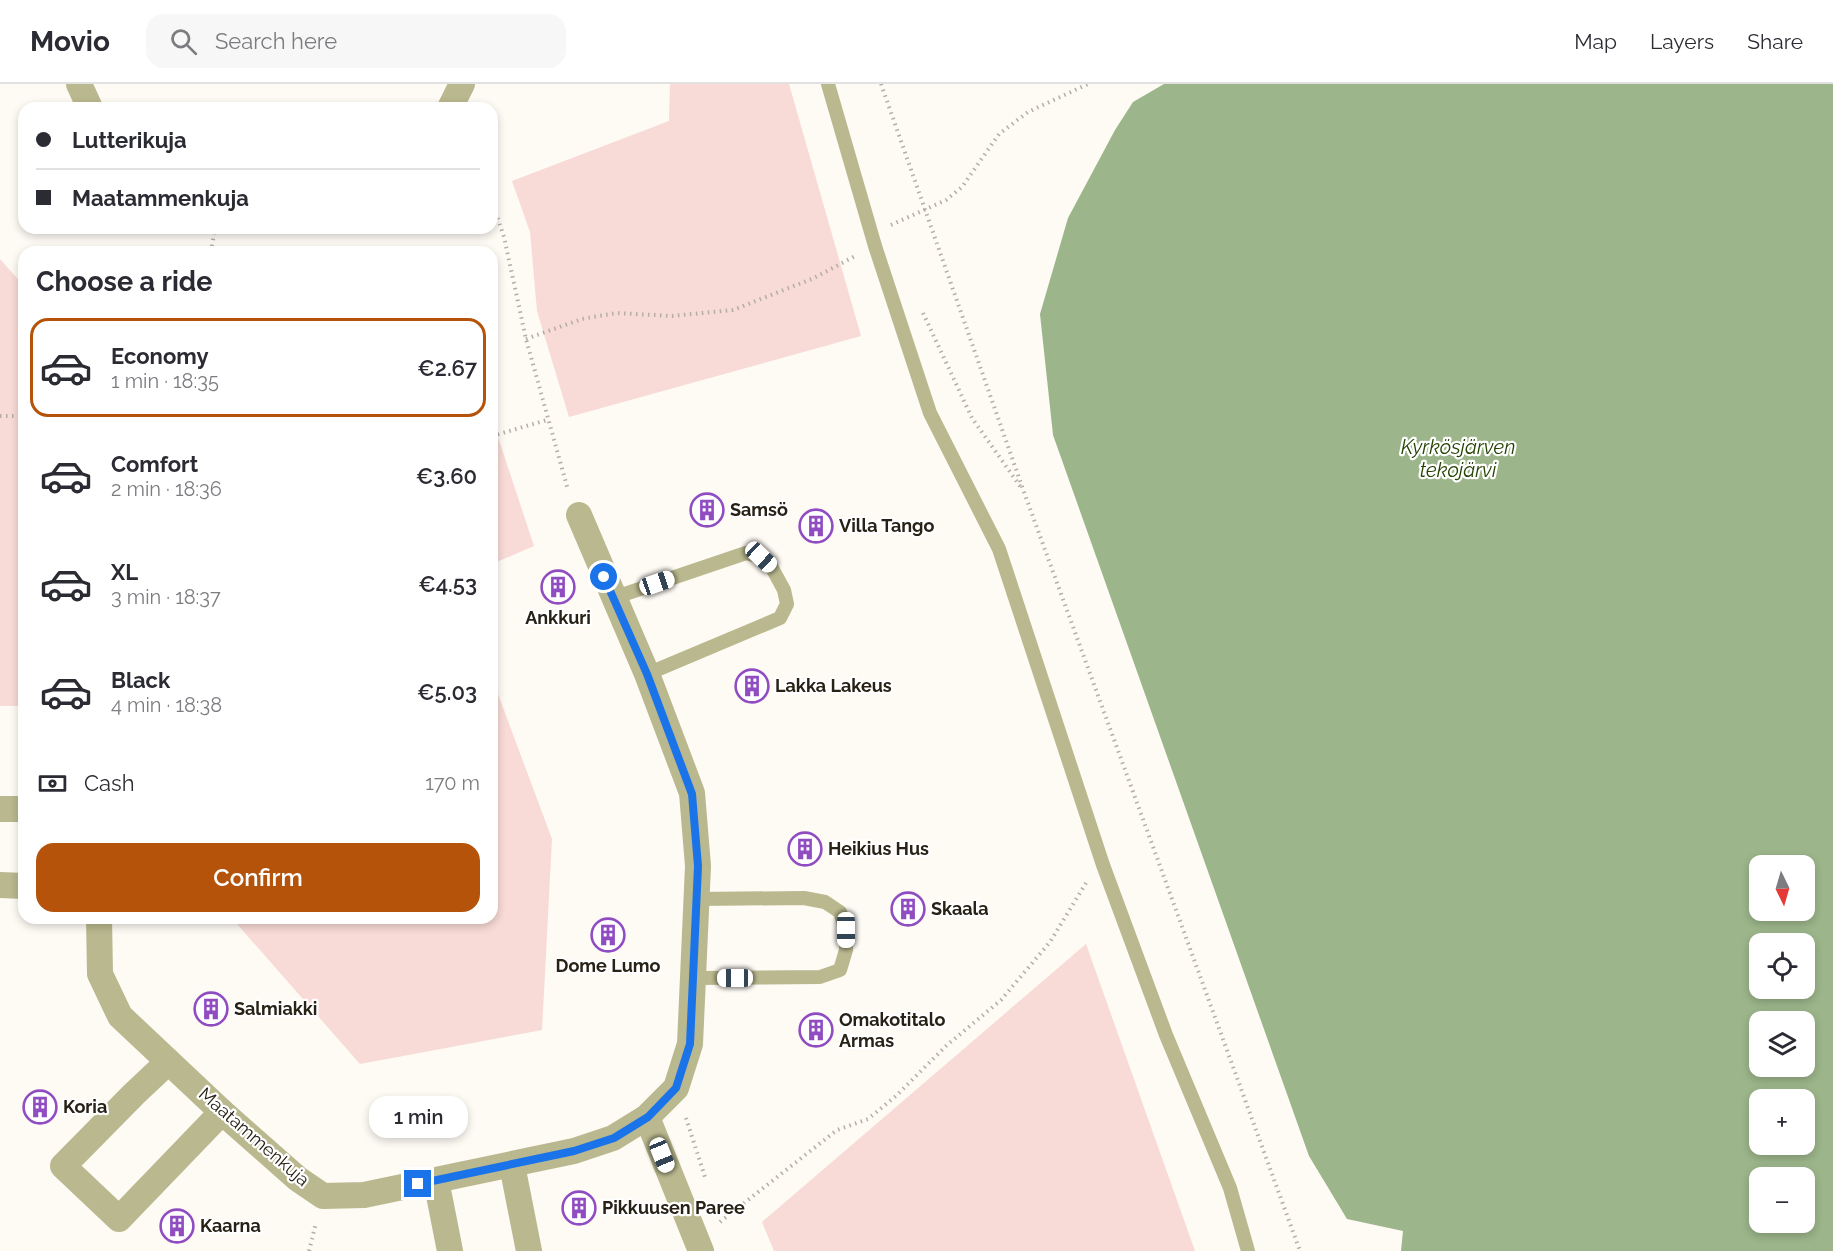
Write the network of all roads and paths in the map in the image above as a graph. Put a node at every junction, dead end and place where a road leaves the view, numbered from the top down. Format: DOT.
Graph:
graph roads {
  1 [pos="79,84"];
  2 [pos="462,84"];
  3 [pos="828,84"];
  4 [pos="881,84"];
  5 [pos="1088,84"];
  6 [pos="87,102"];
  7 [pos="453,102"];
  8 [pos="924,209"];
  9 [pos="498,219"];
  10 [pos="873,240"];
  11 [pos="920,309"];
  12 [pos="526,339"];
  13 [pos="0,416"];
  14 [pos="18,416"];
  15 [pos="547,420"];
  16 [pos="498,434"];
  17 [pos="1024,492"];
  18 [pos="579,515"];
  19 [pos="613,597"];
  20 [pos="647,674"];
  21 [pos="0,809"];
  22 [pos="18,809"];
  23 [pos="1103,865"];
  24 [pos="0,885"];
  25 [pos="18,886"];
  26 [pos="697,899"];
  27 [pos="99,924"];
  28 [pos="693,978"];
  29 [pos="168,1062"];
  30 [pos="676,1088"];
  31 [pos="222,1112"];
  32 [pos="648,1117"];
  33 [pos="512,1165"];
  34 [pos="705,1178"];
  35 [pos="436,1180"];
  36 [pos="716,1211"];
  37 [pos="719,1222"];
  38 [pos="723,1232"];
  39 [pos="450,1251"];
  40 [pos="529,1251"];
  41 [pos="701,1251"];
  42 [pos="1248,1251"];
  43 [pos="1300,1251"];
  1 -- 6 [label="street"];
  2 -- 7 [label="street"];
  3 -- 10 [label="lane"];
  4 -- 8 [label="path"];
  5 -- 8 [label="path"];
  8 -- 10 [label="path"];
  8 -- 17 [label="path"];
  9 -- 12 [label="path"];
  10 -- 12 [label="path"];
  10 -- 23 [label="lane"];
  11 -- 17 [label="path"];
  12 -- 15 [label="path"];
  13 -- 14 [label="path"];
  15 -- 16 [label="path"];
  15 -- 18 [label="path"];
  17 -- 43 [label="path"];
  18 -- 19 [label="street"];
  19 -- 20 [label="street"];
  19 -- 20 [label="lane"];
  20 -- 26 [label="street"];
  21 -- 22 [label="street"];
  23 -- 37 [label="path"];
  23 -- 42 [label="lane"];
  24 -- 25 [label="street"];
  26 -- 28 [label="street"];
  26 -- 28 [label="lane"];
  27 -- 29 [label="street, Maatammenkuja"];
  28 -- 30 [label="street"];
  29 -- 31 [label="street, Maatammenkuja"];
  29 -- 31 [label="street"];
  30 -- 32 [label="street, Maatammenkuja"];
  30 -- 34 [label="path"];
  31 -- 35 [label="street, Maatammenkuja"];
  32 -- 33 [label="street, Maatammenkuja"];
  32 -- 41 [label="street"];
  33 -- 35 [label="street, Maatammenkuja"];
  33 -- 40 [label="street"];
  35 -- 39 [label="street"];
  36 -- 37 [label="path"];
  37 -- 38 [label="path"];
}
